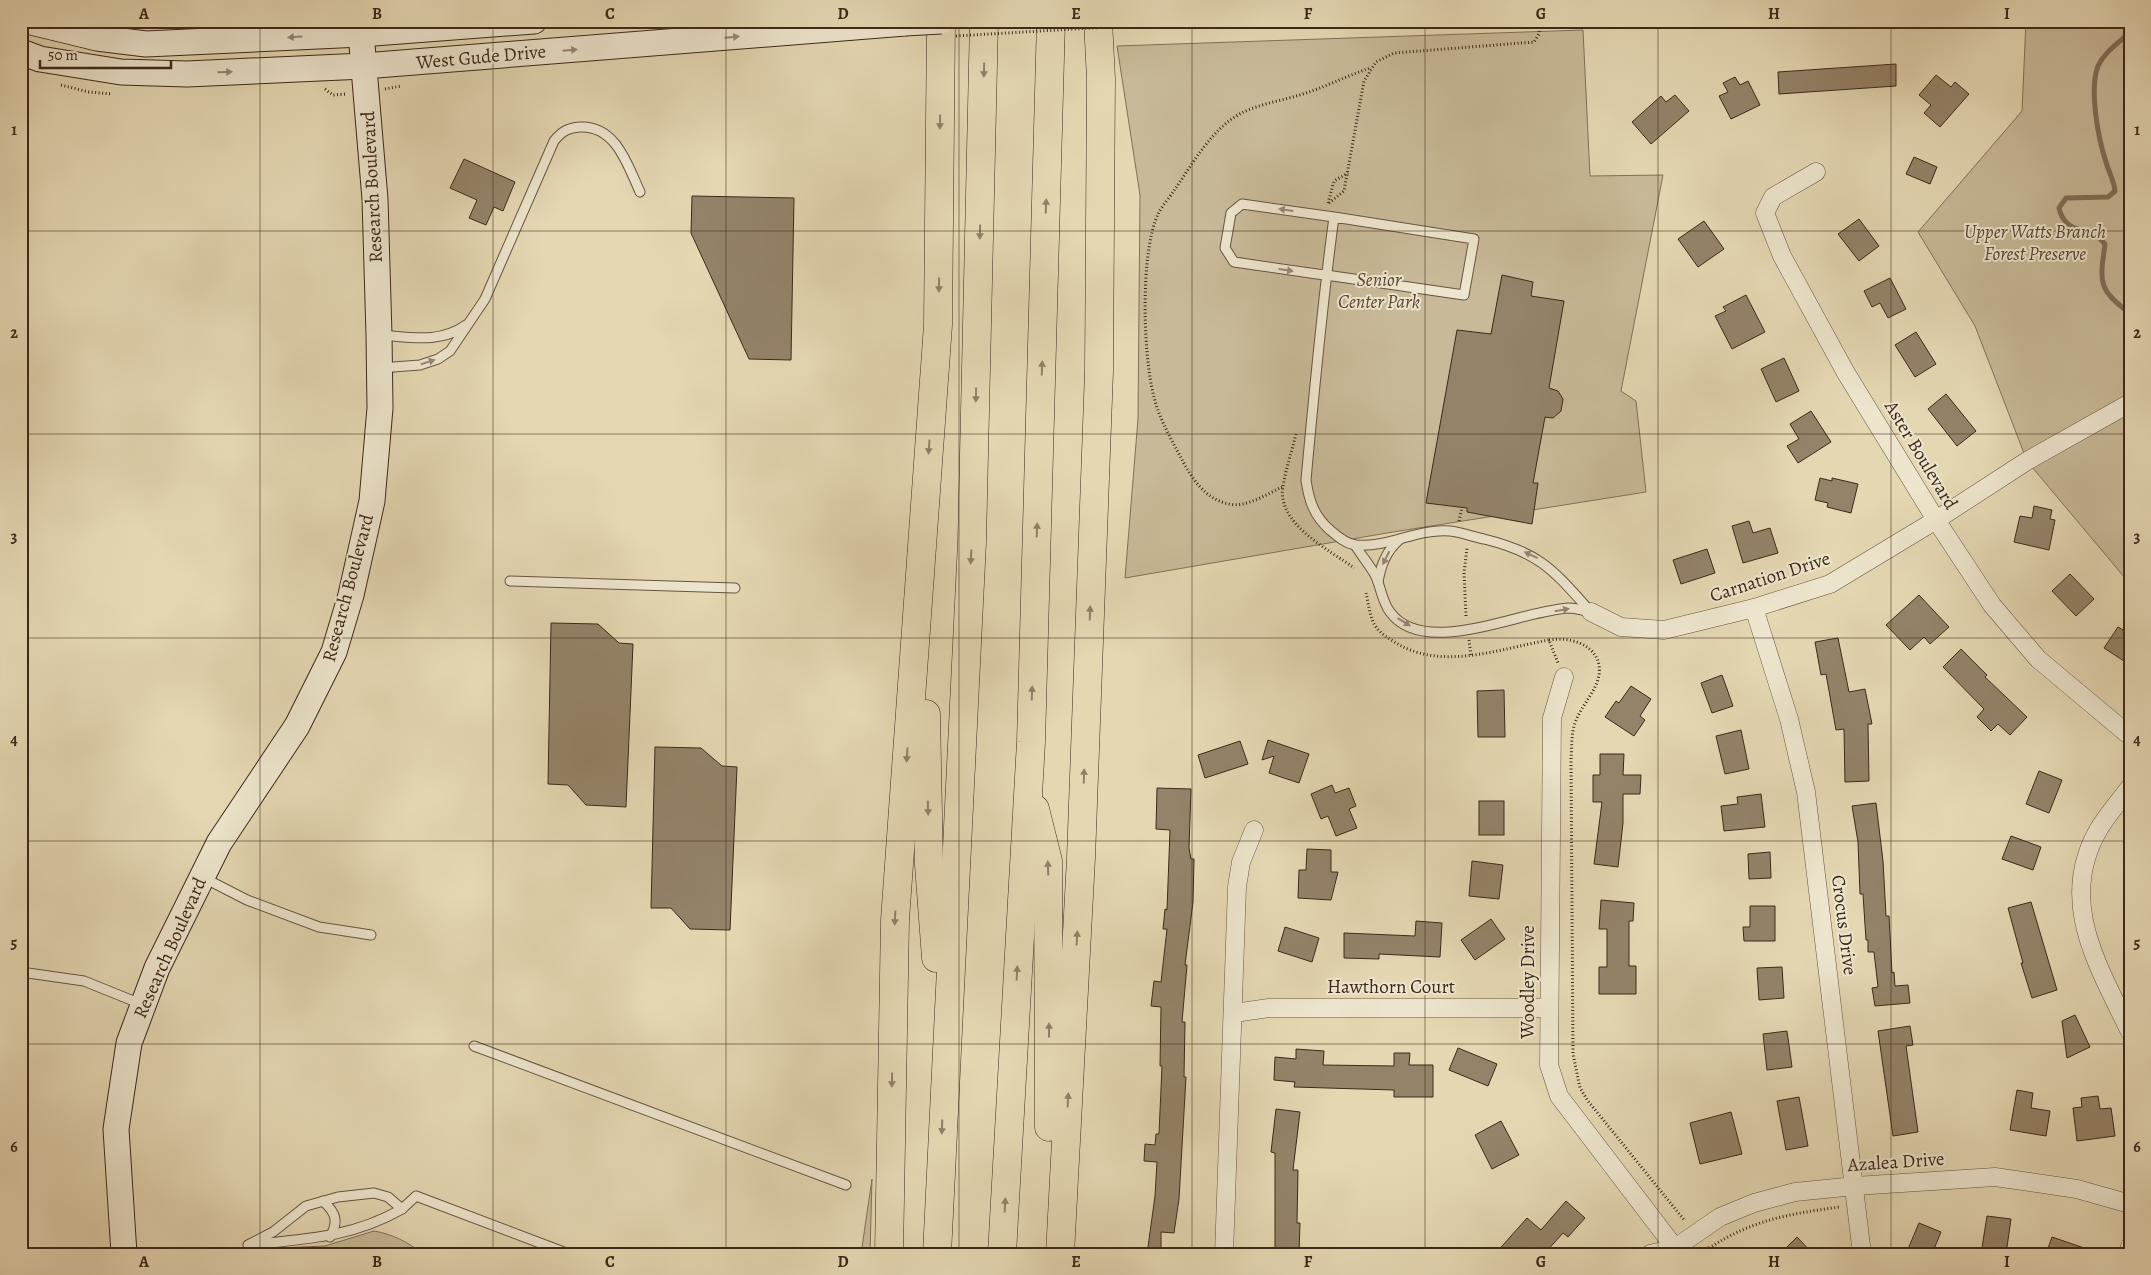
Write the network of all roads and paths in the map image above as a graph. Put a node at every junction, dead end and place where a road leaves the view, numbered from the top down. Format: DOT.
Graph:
graph roads {
  1 [pos="27,21"];
  2 [pos="534,21"];
  3 [pos="984,21"];
  4 [pos="1051,21"];
  5 [pos="1210,21"];
  6 [pos="1540,21"];
  7 [pos="1103,24"];
  8 [pos="945,26"];
  9 [pos="361,28"];
  10 [pos="21,52"];
  11 [pos="364,66"];
  12 [pos="1370,68"];
  13 [pos="1816,172"];
  14 [pos="1348,173"];
  15 [pos="640,192"];
  16 [pos="1328,204"];
  17 [pos="1330,216"];
  18 [pos="1326,275"];
  19 [pos="472,321"];
  20 [pos="380,335"];
  21 [pos="380,368"];
  22 [pos="2130,403"];
  23 [pos="1297,424"];
  24 [pos="1282,487"];
  25 [pos="1462,508"];
  26 [pos="1936,520"];
  27 [pos="1466,535"];
  28 [pos="1402,537"];
  29 [pos="1355,545"];
  30 [pos="922,550"];
  31 [pos="1355,569"];
  32 [pos="510,581"];
  33 [pos="1377,584"];
  34 [pos="735,588"];
  35 [pos="1365,589"];
  36 [pos="1754,608"];
  37 [pos="1591,612"];
  38 [pos="1467,628"];
  39 [pos="1549,640"];
  40 [pos="1471,655"];
  41 [pos="1564,677"];
  42 [pos="2130,736"];
  43 [pos="1028,783"];
  44 [pos="2130,787"];
  45 [pos="1254,830"];
  46 [pos="201,877"];
  47 [pos="371,935"];
  48 [pos="21,972"];
  49 [pos="143,1005"];
  50 [pos="1549,1008"];
  51 [pos="1234,1013"];
  52 [pos="2130,1032"];
  53 [pos="474,1046"];
  54 [pos="944,1078"];
  55 [pos="846,1185"];
  56 [pos="1855,1186"];
  57 [pos="323,1201"];
  58 [pos="1857,1204"];
  59 [pos="2130,1204"];
  60 [pos="402,1209"];
  61 [pos="1696,1234"];
  62 [pos="330,1237"];
  63 [pos="2130,1246"];
  64 [pos="1673,1251"];
  65 [pos="124,1254"];
  66 [pos="569,1254"];
  67 [pos="889,1254"];
  68 [pos="937,1254"];
  69 [pos="1002,1254"];
  70 [pos="1050,1254"];
  71 [pos="1060,1254"];
  72 [pos="1224,1254"];
  73 [pos="1650,1254"];
  74 [pos="1862,1254"];
  75 [pos="2128,1254"];
  9 -- 1 [label="main road, West Gude Drive, one-way"];
  2 -- 9 [label="main road, West Gude Drive"];
  3 -- 54 [label="highway, one-way"];
  43 -- 4 [label="highway, one-way"];
  5 -- 7 [label="path"];
  6 -- 12 [label="path"];
  7 -- 8 [label="path, bridge"];
  71 -- 7 [label="highway, one-way"];
  11 -- 8 [label="main road, West Gude Drive, one-way, bridge"];
  8 -- 30 [label="highway, one-way"];
  9 -- 11 [label="main road, Research Boulevard"];
  10 -- 11 [label="main road, West Gude Drive, one-way"];
  11 -- 20 [label="main road, Research Boulevard"];
  12 -- 14 [label="path"];
  12 -- 24 [label="path"];
  13 -- 26 [label="street, Aster Boulevard"];
  14 -- 16 [label="path"];
  14 -- 16 [label="path"];
  15 -- 19 [label="lane"];
  16 -- 17 [label="path"];
  17 -- 18 [label="lane"];
  17 -- 18 [label="lane, one-way"];
  17 -- 18 [label="lane"];
  18 -- 29 [label="lane"];
  19 -- 20 [label="lane"];
  21 -- 19 [label="lane, one-way"];
  20 -- 21 [label="main road, Research Boulevard"];
  21 -- 46 [label="main road, Research Boulevard"];
  22 -- 26 [label="street, Carnation Drive"];
  23 -- 24 [label="path"];
  24 -- 31 [label="path"];
  25 -- 27 [label="path"];
  26 -- 36 [label="street, Carnation Drive"];
  26 -- 42 [label="street, Aster Boulevard"];
  27 -- 28 [label="lane"];
  37 -- 27 [label="lane, one-way"];
  27 -- 38 [label="path"];
  28 -- 29 [label="lane"];
  28 -- 33 [label="lane, one-way"];
  29 -- 33 [label="lane"];
  30 -- 54 [label="highway, one-way"];
  30 -- 67 [label="highway, one-way"];
  32 -- 34 [label="lane"];
  33 -- 38 [label="lane, one-way"];
  35 -- 40 [label="path"];
  36 -- 37 [label="street, Carnation Drive"];
  36 -- 56 [label="street, Crocus Drive"];
  38 -- 37 [label="lane, one-way"];
  38 -- 40 [label="path"];
  39 -- 40 [label="path"];
  39 -- 41 [label="path"];
  39 -- 61 [label="path"];
  41 -- 50 [label="street, Woodley Drive"];
  69 -- 43 [label="highway, one-way"];
  70 -- 43 [label="highway, one-way"];
  44 -- 52 [label="street"];
  45 -- 51 [label="street"];
  46 -- 47 [label="lane"];
  46 -- 49 [label="main road, Research Boulevard"];
  48 -- 49 [label="lane"];
  49 -- 65 [label="main road, Research Boulevard"];
  50 -- 51 [label="street, Hawthorn Court"];
  50 -- 64 [label="street, Woodley Drive"];
  51 -- 72 [label="street"];
  53 -- 55 [label="lane"];
  54 -- 68 [label="highway, one-way"];
  56 -- 58 [label="street, Crocus Drive"];
  56 -- 59 [label="street, Azalea Drive"];
  56 -- 61 [label="street, Azalea Drive"];
  57 -- 60 [label="lane"];
  57 -- 62 [label="lane"];
  57 -- 62 [label="lane"];
  58 -- 61 [label="path"];
  58 -- 74 [label="street, Crocus Drive"];
  60 -- 62 [label="lane"];
  60 -- 66 [label="lane"];
  61 -- 64 [label="street, Azalea Drive"];
  63 -- 75 [label="street"];
  64 -- 73 [label="street, Azalea Drive"];
}
